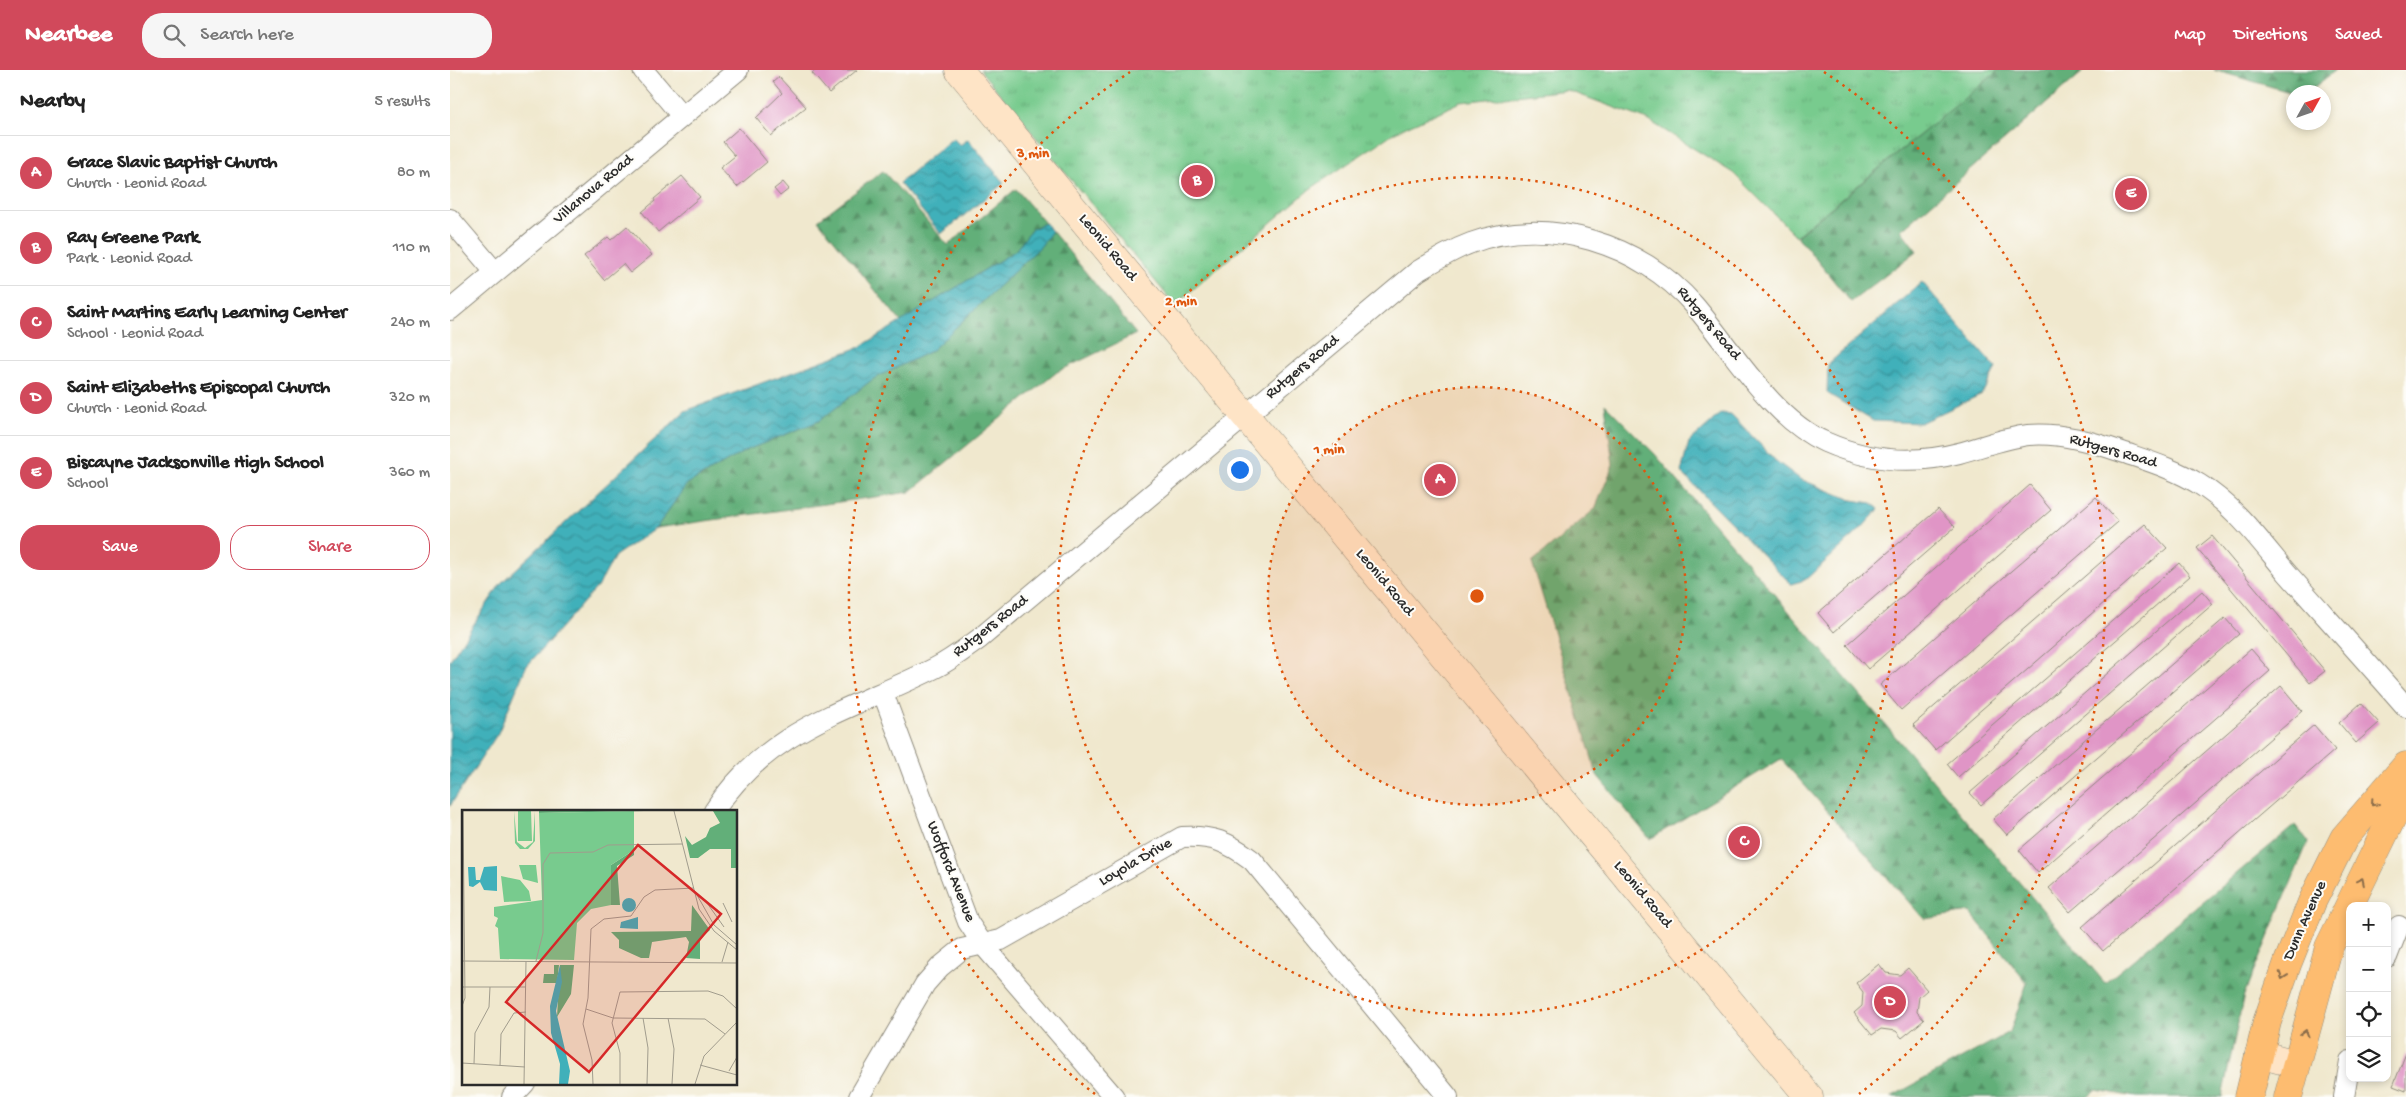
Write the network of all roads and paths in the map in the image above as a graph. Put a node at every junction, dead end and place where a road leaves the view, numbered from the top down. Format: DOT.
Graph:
graph roads {
  1 [pos="643,70"];
  2 [pos="738,70"];
  3 [pos="959,70"];
  4 [pos="682,116"];
  5 [pos="450,219"];
  6 [pos="495,272"];
  7 [pos="450,310"];
  8 [pos="1245,416"];
  9 [pos="883,693"];
  10 [pos="2406,707"];
  11 [pos="2406,766"];
  12 [pos="2406,789"];
  13 [pos="715,810"];
  14 [pos="2399,926"];
  15 [pos="984,946"];
  16 [pos="2391,947"];
  17 [pos="2259,1054"];
  18 [pos="2296,1064"];
  19 [pos="2346,1082"];
  20 [pos="524,1084"];
  21 [pos="512,1097"];
  22 [pos="859,1097"];
  23 [pos="1114,1097"];
  24 [pos="1448,1097"];
  25 [pos="1809,1097"];
  26 [pos="2249,1097"];
  27 [pos="2288,1097"];
  28 [pos="2344,1097"];
  1 -- 4 [label="street"];
  2 -- 4 [label="street, Villanova Road"];
  3 -- 8 [label="street, Leonid Road"];
  4 -- 6 [label="street, Villanova Road"];
  5 -- 6 [label="street"];
  6 -- 7 [label="street, Villanova Road"];
  8 -- 9 [label="street, Rutgers Road"];
  8 -- 10 [label="street, Rutgers Road"];
  8 -- 25 [label="street, Leonid Road"];
  9 -- 13 [label="street, Rutgers Road"];
  9 -- 15 [label="street, Wofford Avenue"];
  11 -- 17 [label="main road, Dunn Avenue, one-way"];
  18 -- 12 [label="main road, Dunn Avenue, one-way"];
  14 -- 16 [label="street"];
  15 -- 22 [label="street, Loyola Drive"];
  15 -- 23 [label="street, Wofford Avenue"];
  15 -- 24 [label="street, Loyola Drive"];
  17 -- 18 [label="street"];
  17 -- 26 [label="main road, Dunn Avenue"];
  18 -- 27 [label="main road, Dunn Avenue"];
  19 -- 28 [label="street"];
  20 -- 21 [label="street"];
}
